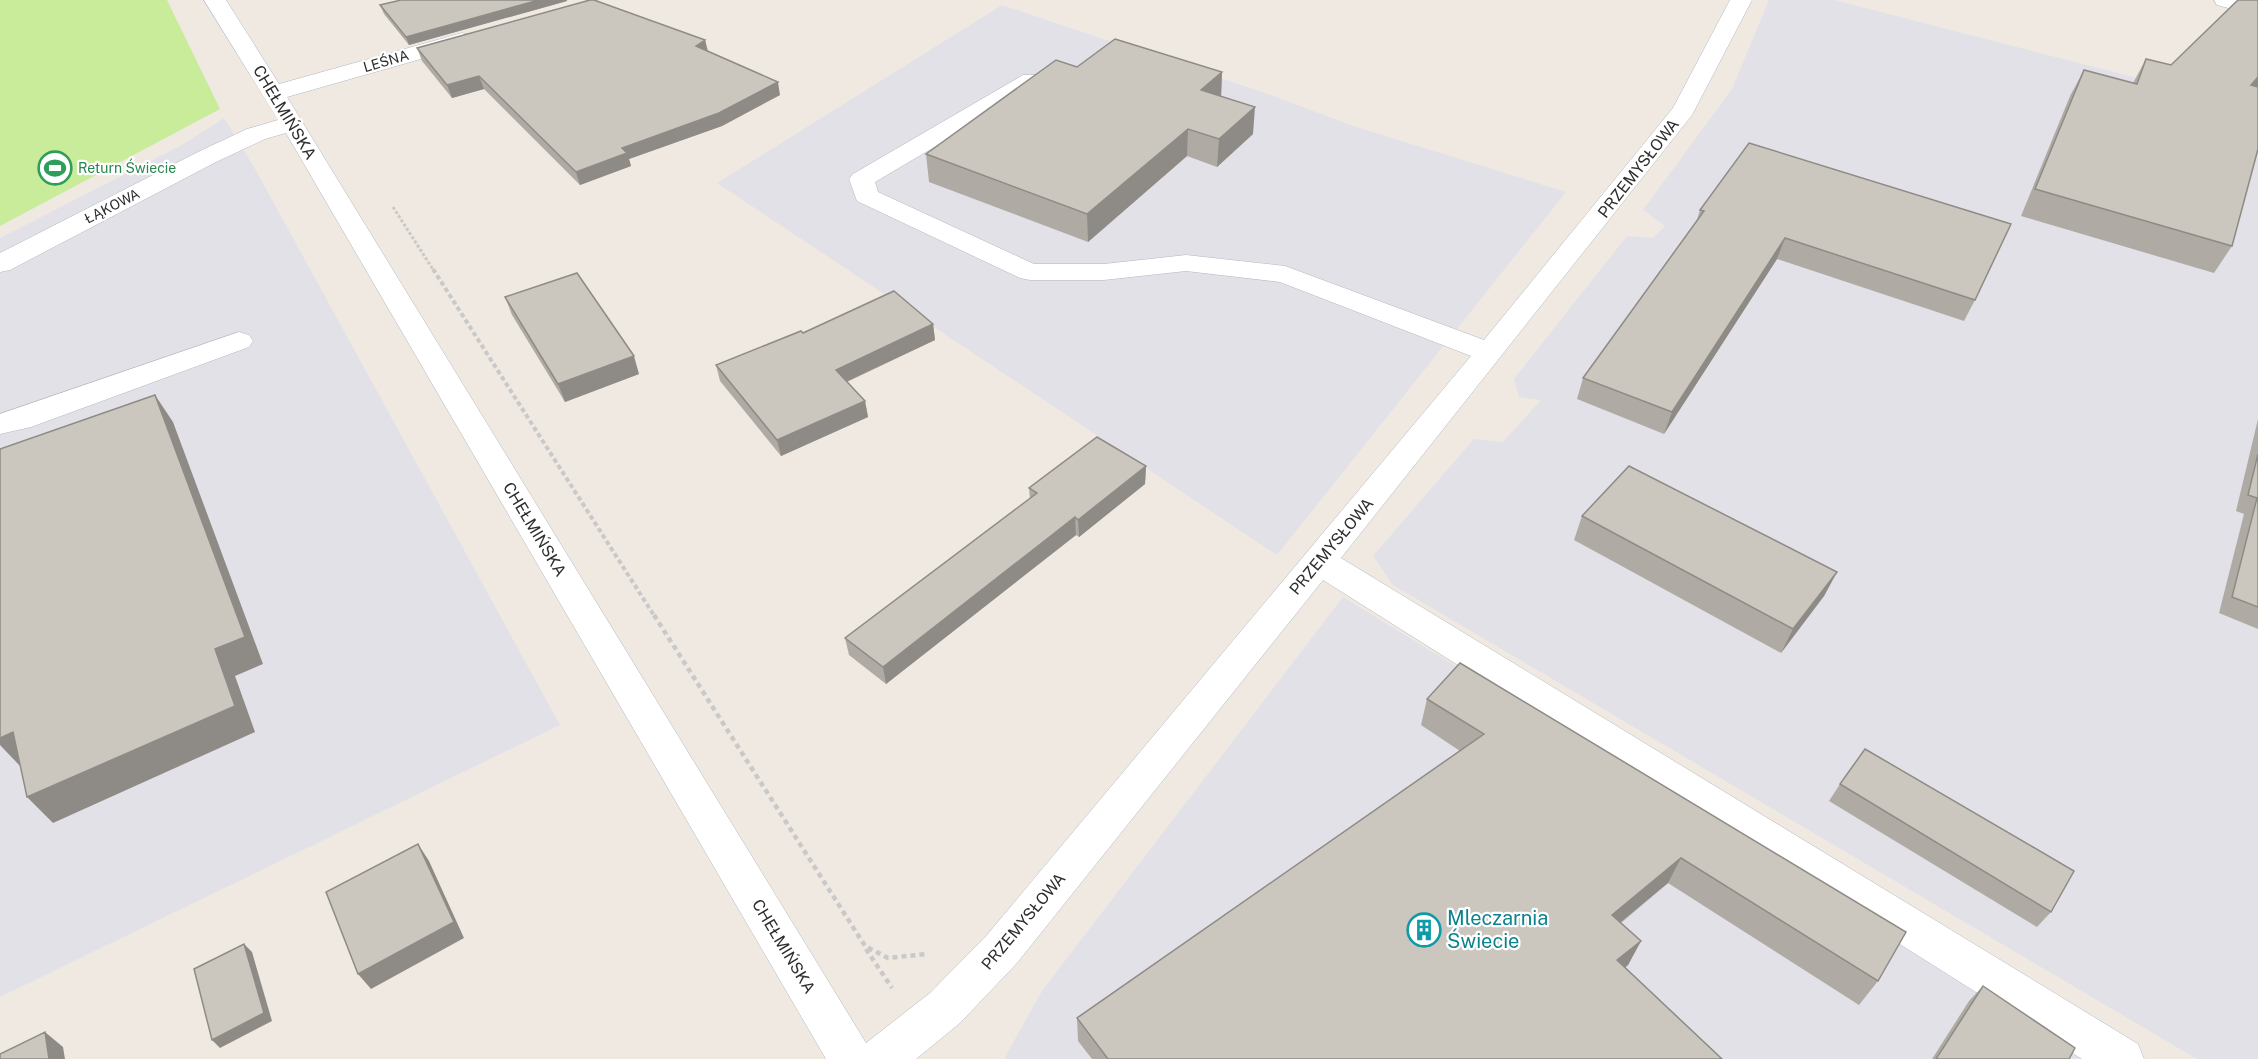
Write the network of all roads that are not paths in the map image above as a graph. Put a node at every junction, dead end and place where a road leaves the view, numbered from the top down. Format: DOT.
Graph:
graph roads {
  1 [pos="215,0"];
  2 [pos="1742,0"];
  3 [pos="2225,0"];
  4 [pos="2258,10"];
  5 [pos="480,35"];
  6 [pos="1030,80"];
  7 [pos="274,93"];
  8 [pos="292,123"];
  9 [pos="0,264"];
  10 [pos="238,341"];
  11 [pos="1490,352"];
  12 [pos="0,424"];
  13 [pos="1319,561"];
  14 [pos="851,1059"];
  15 [pos="881,1059"];
  16 [pos="2122,1059"];
  1 -- 7 [label="street, CHEŁMIŃSKA"];
  2 -- 11 [label="street, PRZEMYSŁOWA"];
  3 -- 4 [label="street"];
  5 -- 7 [label="street, LEŚNA"];
  6 -- 11 [label="street"];
  7 -- 8 [label="street, CHEŁMIŃSKA"];
  8 -- 9 [label="street, ŁĄKOWA"];
  8 -- 14 [label="street, CHEŁMIŃSKA"];
  10 -- 12 [label="street"];
  11 -- 13 [label="street, PRZEMYSŁOWA"];
  13 -- 15 [label="street, PRZEMYSŁOWA"];
  13 -- 16 [label="street"];
}
